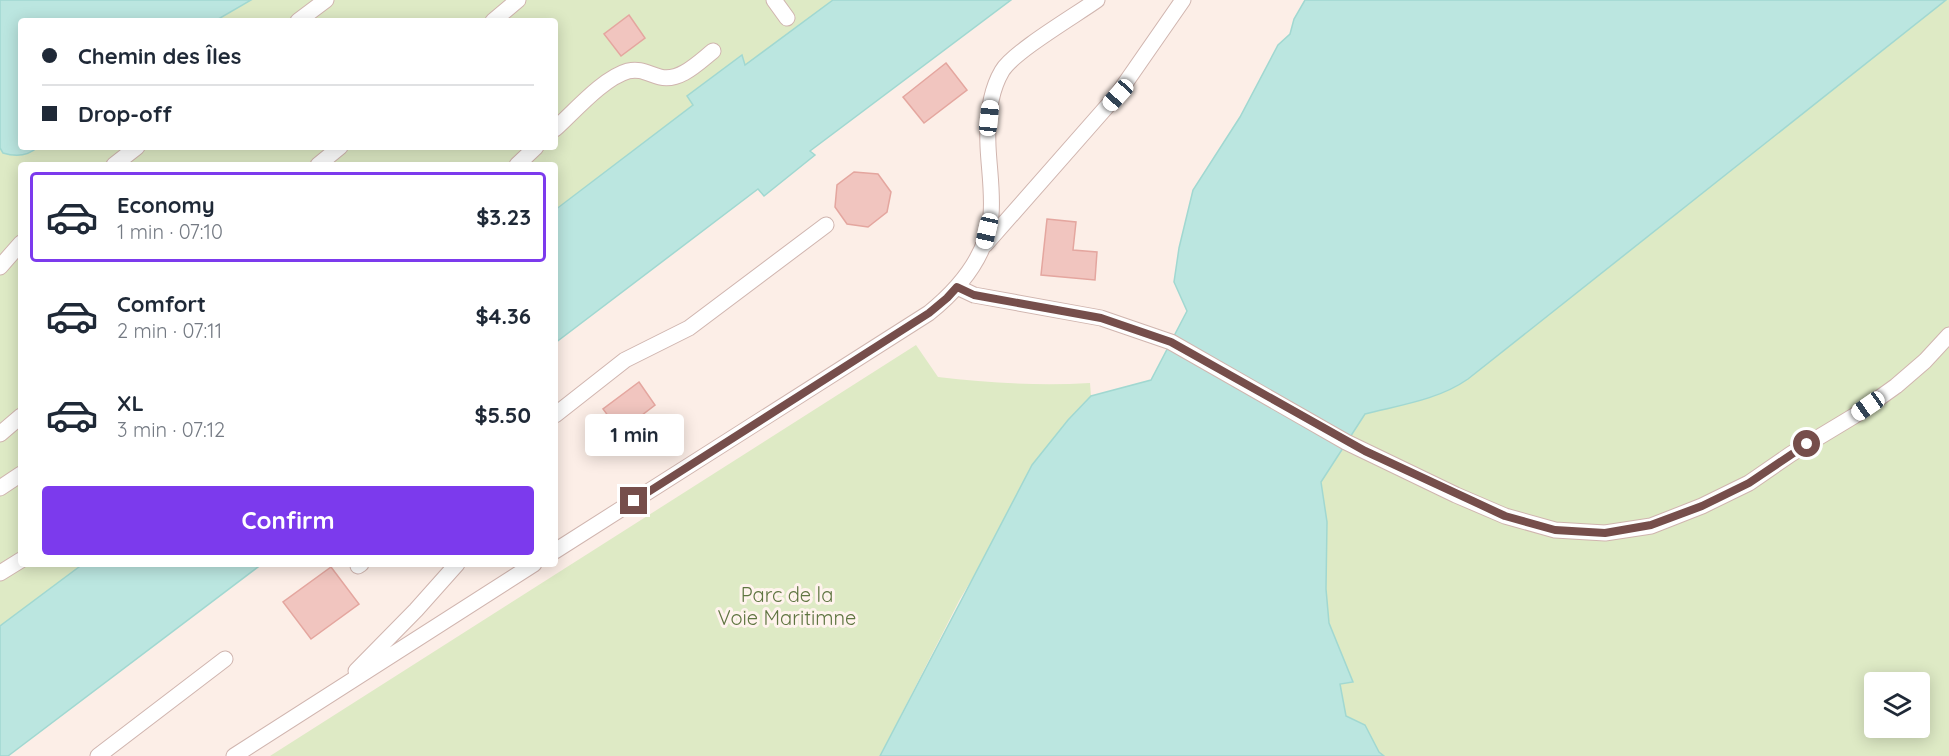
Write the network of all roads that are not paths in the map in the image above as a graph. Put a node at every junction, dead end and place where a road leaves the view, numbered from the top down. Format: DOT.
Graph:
graph roads {
  1 [pos="326,0"];
  2 [pos="518,0"];
  3 [pos="774,0"];
  4 [pos="1097,0"];
  5 [pos="1184,0"];
  6 [pos="302,18"];
  7 [pos="497,18"];
  8 [pos="787,18"];
  9 [pos="713,51"];
  10 [pos="558,126"];
  11 [pos="133,150"];
  12 [pos="336,150"];
  13 [pos="533,150"];
  14 [pos="118,162"];
  15 [pos="322,162"];
  16 [pos="520,162"];
  17 [pos="826,225"];
  18 [pos="18,246"];
  19 [pos="983,247"];
  20 [pos="0,267"];
  21 [pos="957,287"];
  22 [pos="1949,335"];
  23 [pos="558,413"];
  24 [pos="18,419"];
  25 [pos="0,434"];
  26 [pos="18,476"];
  27 [pos="0,488"];
  28 [pos="558,549"];
  29 [pos="18,562"];
  30 [pos="454,567"];
  31 [pos="529,567"];
  32 [pos="0,573"];
  33 [pos="225,659"];
  34 [pos="337,690"];
  35 [pos="98,756"];
  36 [pos="234,756"];
  1 -- 6 [label="lane"];
  2 -- 7 [label="lane"];
  3 -- 8 [label="lane"];
  4 -- 19 [label="lane"];
  5 -- 19 [label="lane"];
  9 -- 10 [label="lane"];
  11 -- 14 [label="lane"];
  12 -- 15 [label="lane"];
  13 -- 16 [label="lane"];
  17 -- 23 [label="lane"];
  18 -- 20 [label="lane"];
  19 -- 21 [label="lane"];
  21 -- 22 [label="lane"];
  21 -- 28 [label="lane"];
  24 -- 25 [label="lane"];
  26 -- 27 [label="lane"];
  29 -- 32 [label="lane"];
  30 -- 34 [label="lane"];
  31 -- 34 [label="lane"];
  33 -- 35 [label="lane"];
  34 -- 36 [label="lane"];
}
